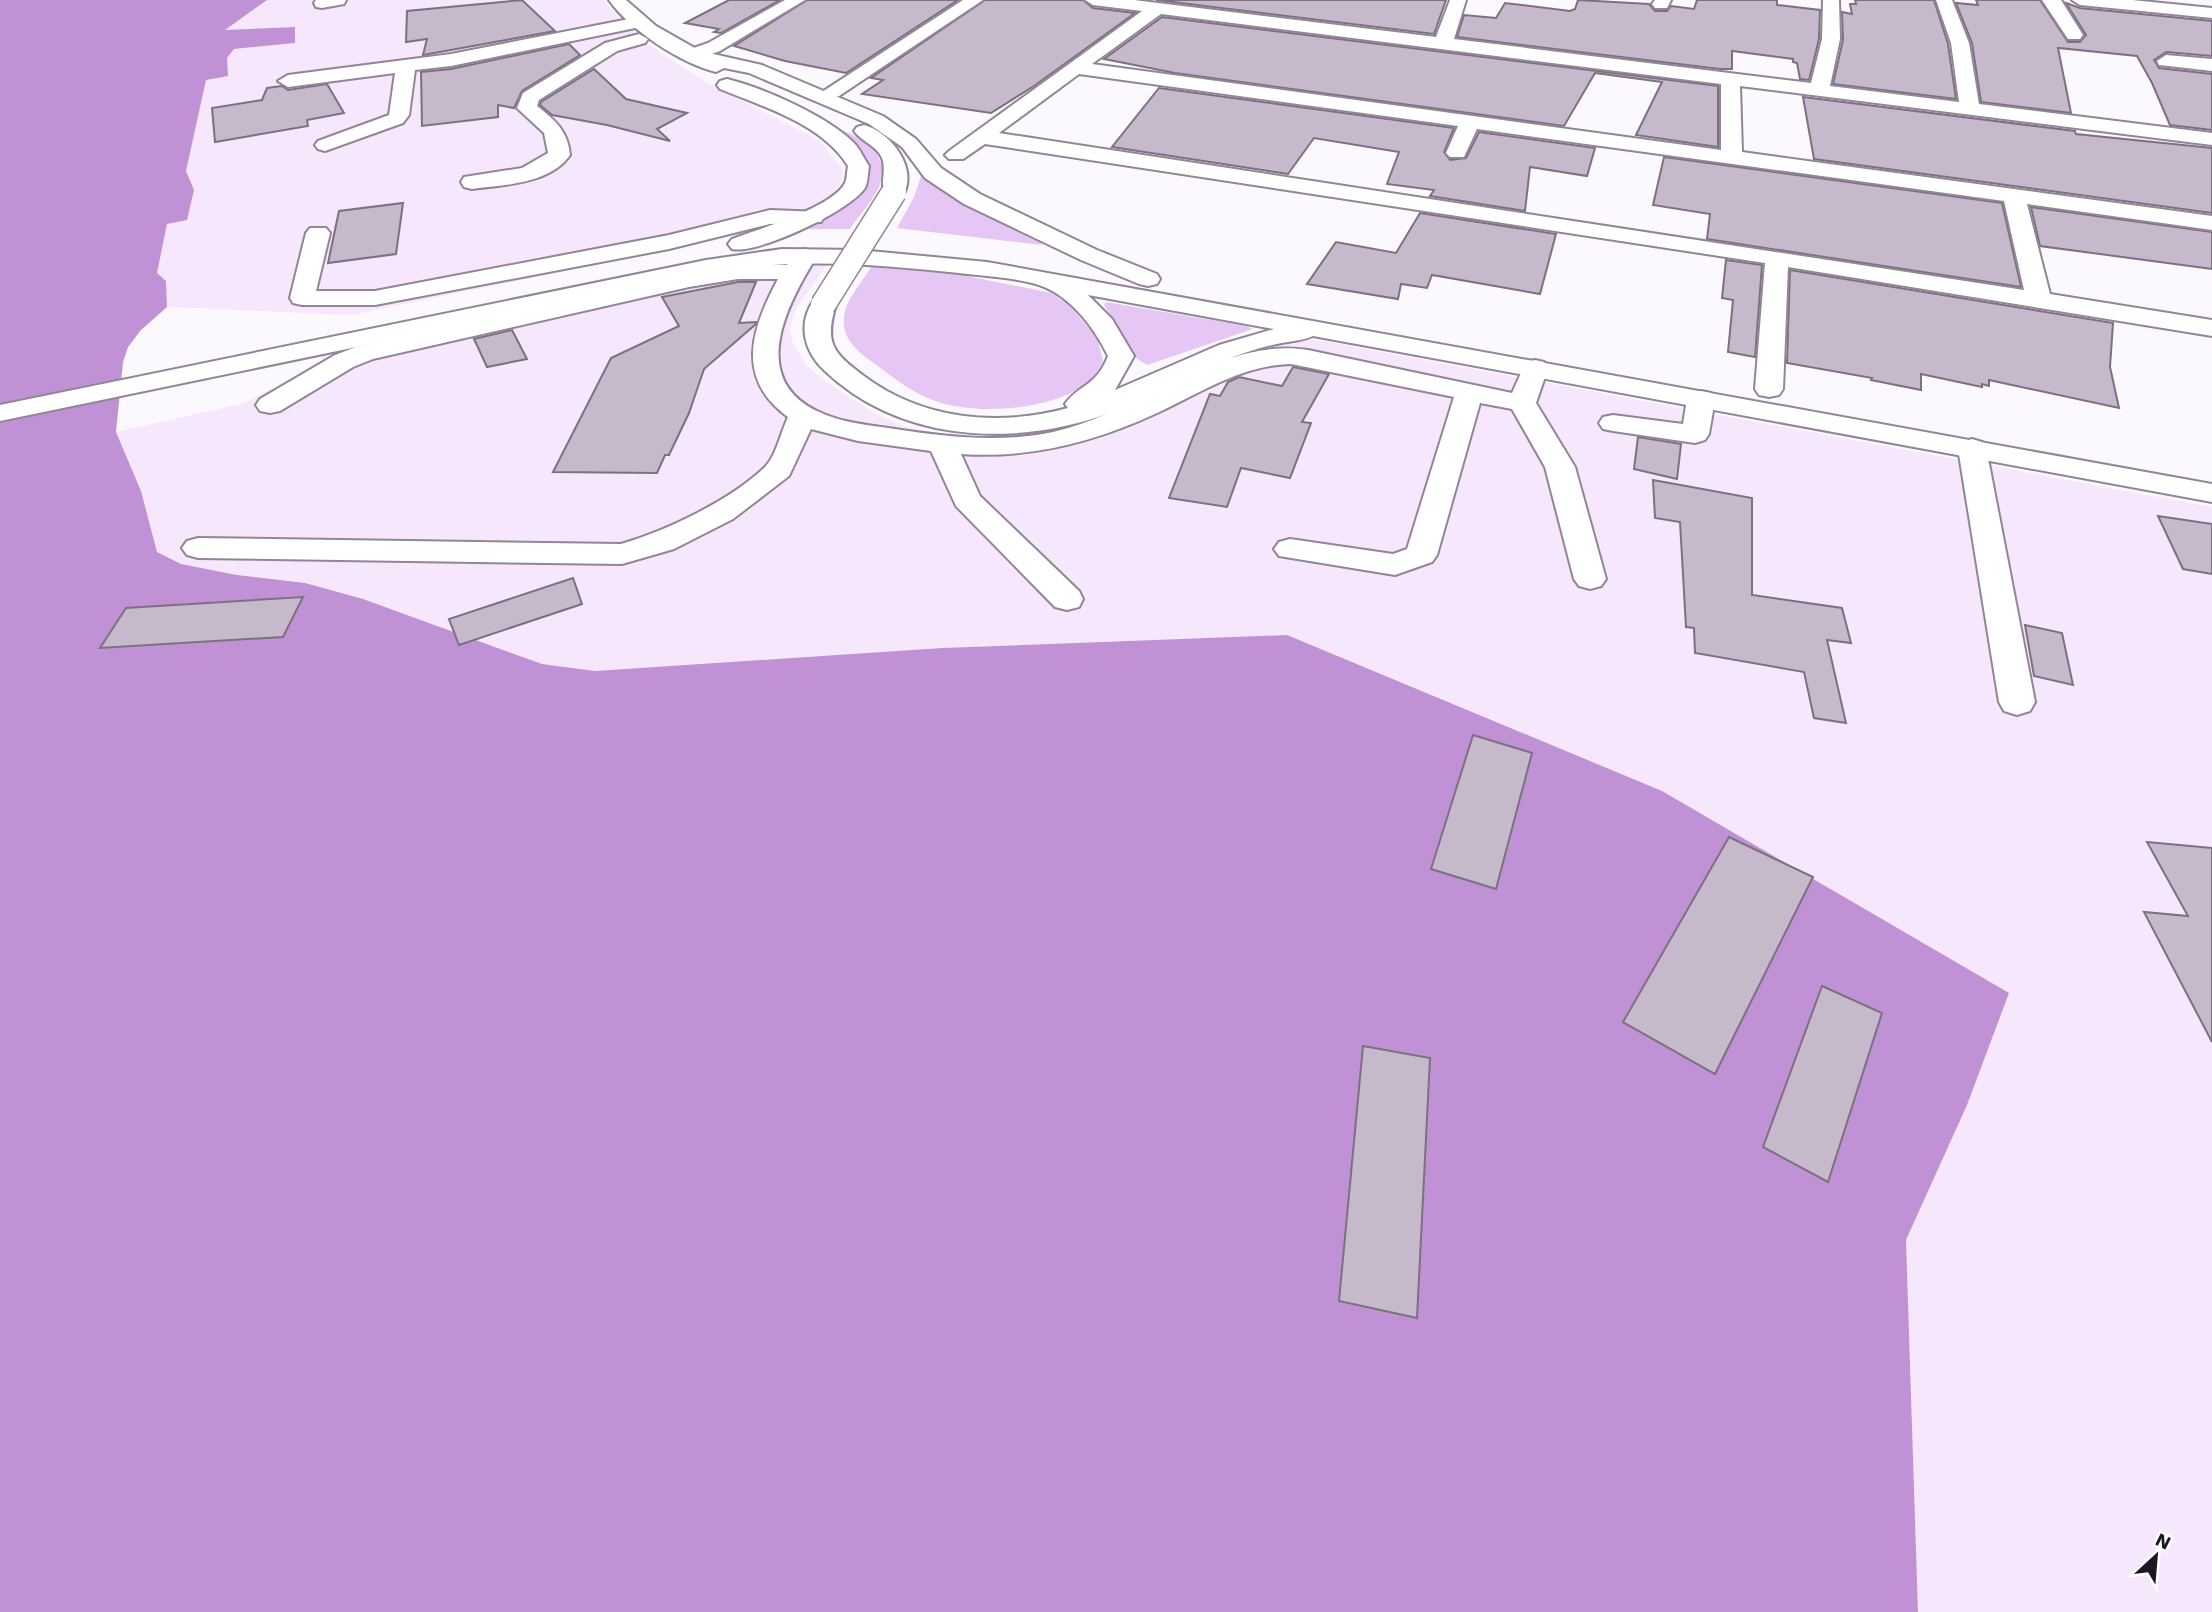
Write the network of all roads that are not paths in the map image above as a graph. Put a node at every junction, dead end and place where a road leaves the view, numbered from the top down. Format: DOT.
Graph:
graph roads {
  1 [pos="617,0"];
  2 [pos="797,0"];
  3 [pos="975,0"];
  4 [pos="1093,0"];
  5 [pos="1458,0"];
  6 [pos="1831,0"];
  7 [pos="1944,0"];
  8 [pos="2050,0"];
  9 [pos="2080,0"];
  10 [pos="1134,2"];
  11 [pos="1157,8"];
  12 [pos="1339,10"];
  13 [pos="2212,13"];
  14 [pos="639,22"];
  15 [pos="1325,30"];
  16 [pos="658,35"];
  17 [pos="2074,35"];
  18 [pos="1443,44"];
  19 [pos="692,55"];
  20 [pos="1559,58"];
  21 [pos="2166,61"];
  22 [pos="406,65"];
  23 [pos="2212,65"];
  24 [pos="1079,68"];
  25 [pos="1730,80"];
  26 [pos="288,81"];
  27 [pos="1576,81"];
  28 [pos="1819,90"];
  29 [pos="832,92"];
  30 [pos="1970,108"];
  31 [pos="1470,122"];
  32 [pos="982,137"];
  33 [pos="2212,139"];
  34 [pos="325,145"];
  35 [pos="1457,153"];
  36 [pos="956,155"];
  37 [pos="1732,159"];
  38 [pos="472,182"];
  39 [pos="2014,196"];
  40 [pos="813,216"];
  41 [pos="2212,223"];
  42 [pos="318,233"];
  43 [pos="740,244"];
  44 [pos="1777,258"];
  45 [pos="800,264"];
  46 [pos="1148,279"];
  47 [pos="1053,282"];
  48 [pos="2039,300"];
  49 [pos="2212,328"];
  50 [pos="362,329"];
  51 [pos="1324,330"];
  52 [pos="1535,368"];
  53 [pos="1769,389"];
  54 [pos="1469,392"];
  55 [pos="0,396"];
  56 [pos="1701,399"];
  57 [pos="1522,403"];
  58 [pos="270,405"];
  59 [pos="0,413"];
  60 [pos="803,415"];
  61 [pos="1046,421"];
  62 [pos="1613,423"];
  63 [pos="943,446"];
  64 [pos="1972,448"];
  65 [pos="2212,469"];
  66 [pos="2212,493"];
  67 [pos="198,548"];
  68 [pos="1290,549"];
  69 [pos="1590,579"];
  70 [pos="1067,599"];
  71 [pos="2017,702"];
  1 -- 14 [label="main road"];
  2 -- 19 [label="main road"];
  3 -- 29 [label="main road"];
  4 -- 10 [label="main road"];
  5 -- 18 [label="main road"];
  6 -- 28 [label="main road"];
  7 -- 30 [label="main road"];
  8 -- 17 [label="main road"];
  9 -- 13 [label="main road"];
  10 -- 11 [label="main road"];
  11 -- 15 [label="main road"];
  11 -- 24 [label="main road"];
  12 -- 15 [label="main road"];
  14 -- 16 [label="main road"];
  14 -- 22 [label="main road"];
  15 -- 18 [label="main road"];
  16 -- 19 [label="main road"];
  16 -- 38 [label="main road"];
  18 -- 20 [label="main road"];
  19 -- 40 [label="main road"];
  19 -- 46 [label="main road"];
  19 -- 61 [label="main road, bridge"];
  20 -- 25 [label="main road"];
  20 -- 27 [label="main road"];
  21 -- 23 [label="main road"];
  22 -- 26 [label="main road"];
  22 -- 34 [label="main road"];
  24 -- 31 [label="main road"];
  24 -- 32 [label="main road"];
  25 -- 28 [label="main road"];
  25 -- 37 [label="main road"];
  28 -- 30 [label="main road"];
  30 -- 33 [label="main road"];
  31 -- 35 [label="main road"];
  31 -- 37 [label="main road"];
  32 -- 36 [label="main road"];
  32 -- 44 [label="main road"];
  37 -- 39 [label="main road"];
  39 -- 41 [label="main road"];
  39 -- 48 [label="main road"];
  40 -- 42 [label="main road"];
  40 -- 43 [label="main road"];
  43 -- 46 [label="main road"];
  43 -- 50 [label="main road"];
  44 -- 48 [label="main road"];
  44 -- 53 [label="main road"];
  45 -- 47 [label="main road"];
  45 -- 50 [label="main road"];
  45 -- 58 [label="main road"];
  45 -- 60 [label="main road"];
  46 -- 53 [label="main road"];
  47 -- 51 [label="main road"];
  47 -- 61 [label="main road"];
  48 -- 49 [label="main road"];
  50 -- 55 [label="main road"];
  50 -- 59 [label="main road"];
  51 -- 52 [label="main road"];
  51 -- 61 [label="main road"];
  52 -- 56 [label="main road"];
  52 -- 57 [label="main road"];
  53 -- 65 [label="main road"];
  54 -- 57 [label="main road"];
  54 -- 63 [label="main road"];
  54 -- 68 [label="main road"];
  56 -- 62 [label="main road"];
  56 -- 64 [label="main road"];
  57 -- 69 [label="main road"];
  60 -- 63 [label="main road"];
  60 -- 67 [label="main road"];
  63 -- 70 [label="main road"];
  64 -- 66 [label="main road"];
  64 -- 71 [label="main road"];
}
